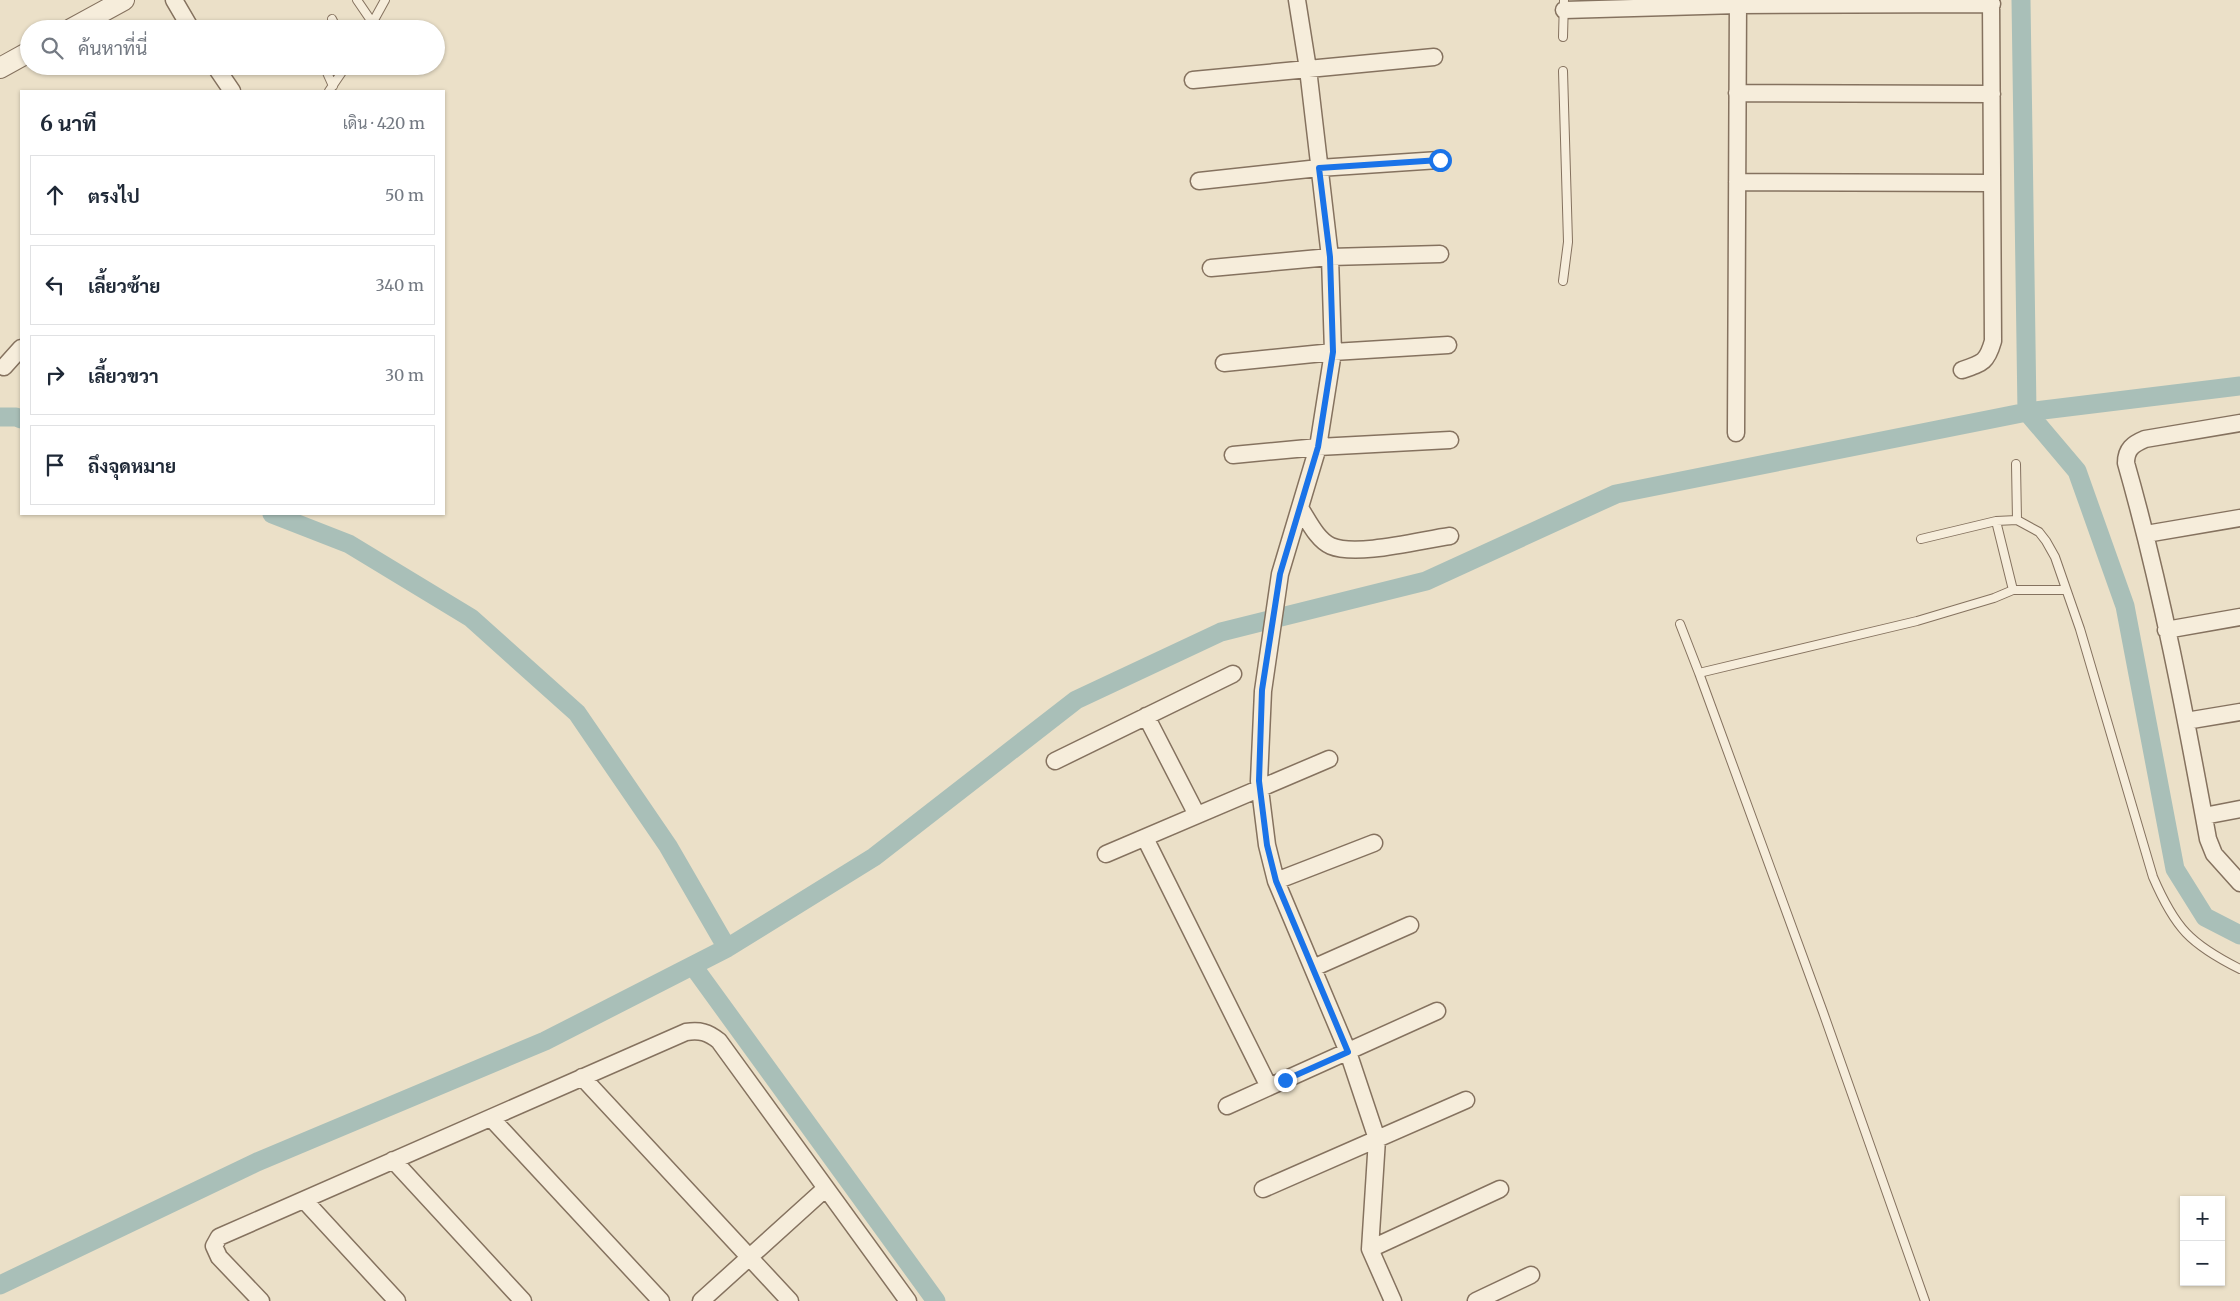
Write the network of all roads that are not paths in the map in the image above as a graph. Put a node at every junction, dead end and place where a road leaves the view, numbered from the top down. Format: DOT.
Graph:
graph roads {
  1 [pos="124,0"];
  2 [pos="174,0"];
  3 [pos="357,0"];
  4 [pos="385,0"];
  5 [pos="1297,0"];
  6 [pos="1738,2"];
  7 [pos="1991,2"];
  8 [pos="1564,5"];
  9 [pos="87,20"];
  10 [pos="186,20"];
  11 [pos="367,20"];
  12 [pos="373,20"];
  13 [pos="1563,37"];
  14 [pos="20,57"];
  15 [pos="1434,57"];
  16 [pos="0,68"];
  17 [pos="1308,69"];
  18 [pos="1563,71"];
  19 [pos="221,75"];
  20 [pos="327,75"];
  21 [pos="340,75"];
  22 [pos="1193,80"];
  23 [pos="331,88"];
  24 [pos="231,90"];
  25 [pos="1738,93"];
  26 [pos="1992,94"];
  27 [pos="1440,160"];
  28 [pos="1319,168"];
  29 [pos="1199,181"];
  30 [pos="1737,182"];
  31 [pos="1992,183"];
  32 [pos="1440,254"];
  33 [pos="1330,257"];
  34 [pos="1211,268"];
  35 [pos="1563,281"];
  36 [pos="1448,345"];
  37 [pos="20,349"];
  38 [pos="1333,352"];
  39 [pos="1224,363"];
  40 [pos="4,367"];
  41 [pos="1962,370"];
  42 [pos="2240,423"];
  43 [pos="1736,432"];
  44 [pos="1450,440"];
  45 [pos="1318,447"];
  46 [pos="1233,455"];
  47 [pos="2016,464"];
  48 [pos="1300,508"];
  49 [pos="2240,518"];
  50 [pos="2017,520"];
  51 [pos="1996,521"];
  52 [pos="2146,534"];
  53 [pos="1450,536"];
  54 [pos="1921,539"];
  55 [pos="2013,590"];
  56 [pos="2066,590"];
  57 [pos="2240,618"];
  58 [pos="1680,624"];
  59 [pos="2166,630"];
  60 [pos="1699,673"];
  61 [pos="1233,674"];
  62 [pos="2240,712"];
  63 [pos="1146,716"];
  64 [pos="2186,721"];
  65 [pos="1329,759"];
  66 [pos="1055,761"];
  67 [pos="1260,788"];
  68 [pos="2240,809"];
  69 [pos="1198,815"];
  70 [pos="2204,816"];
  71 [pos="1145,838"];
  72 [pos="1374,843"];
  73 [pos="1106,854"];
  74 [pos="1276,881"];
  75 [pos="2240,883"];
  76 [pos="1410,925"];
  77 [pos="1313,968"];
  78 [pos="2240,970"];
  79 [pos="1437,1011"];
  80 [pos="1348,1052"];
  81 [pos="582,1077"];
  82 [pos="1269,1087"];
  83 [pos="1466,1100"];
  84 [pos="1227,1106"];
  85 [pos="490,1118"];
  86 [pos="1377,1139"];
  87 [pos="393,1160"];
  88 [pos="826,1188"];
  89 [pos="1262,1189"];
  90 [pos="1500,1189"];
  91 [pos="304,1200"];
  92 [pos="1370,1249"];
  93 [pos="750,1258"];
  94 [pos="1531,1275"];
  95 [pos="261,1301"];
  96 [pos="397,1301"];
  97 [pos="523,1301"];
  98 [pos="660,1301"];
  99 [pos="701,1301"];
  100 [pos="790,1301"];
  101 [pos="908,1301"];
  102 [pos="1393,1301"];
  103 [pos="1476,1301"];
  104 [pos="1925,1301"];
  1 -- 9 [label="street"];
  2 -- 10 [label="street"];
  3 -- 11 [label="lane"];
  4 -- 12 [label="lane"];
  5 -- 17 [label="street"];
  6 -- 7 [label="street"];
  6 -- 8 [label="street"];
  6 -- 25 [label="street"];
  7 -- 26 [label="street"];
  8 -- 13 [label="lane"];
  14 -- 16 [label="street"];
  15 -- 17 [label="street"];
  17 -- 22 [label="street"];
  17 -- 28 [label="street"];
  18 -- 35 [label="lane"];
  19 -- 24 [label="street"];
  20 -- 23 [label="lane"];
  21 -- 23 [label="lane"];
  25 -- 26 [label="street"];
  25 -- 30 [label="street"];
  26 -- 31 [label="street"];
  27 -- 28 [label="street"];
  28 -- 29 [label="street"];
  28 -- 33 [label="street"];
  30 -- 31 [label="street"];
  30 -- 43 [label="street"];
  31 -- 41 [label="street"];
  32 -- 33 [label="street"];
  33 -- 34 [label="street"];
  33 -- 38 [label="street"];
  36 -- 38 [label="street"];
  37 -- 40 [label="street"];
  38 -- 39 [label="street"];
  38 -- 45 [label="street"];
  42 -- 52 [label="street"];
  44 -- 45 [label="street"];
  45 -- 46 [label="street"];
  45 -- 48 [label="street"];
  47 -- 50 [label="lane"];
  48 -- 53 [label="street"];
  48 -- 67 [label="street"];
  49 -- 52 [label="street"];
  50 -- 51 [label="lane"];
  50 -- 56 [label="lane"];
  51 -- 54 [label="lane"];
  51 -- 55 [label="lane"];
  52 -- 59 [label="street"];
  55 -- 56 [label="lane"];
  55 -- 60 [label="lane"];
  56 -- 78 [label="lane"];
  57 -- 59 [label="street"];
  58 -- 60 [label="lane"];
  59 -- 64 [label="street"];
  60 -- 104 [label="lane"];
  61 -- 63 [label="street"];
  62 -- 64 [label="street"];
  63 -- 66 [label="street"];
  63 -- 69 [label="street"];
  64 -- 70 [label="street"];
  65 -- 67 [label="street"];
  67 -- 69 [label="street"];
  67 -- 74 [label="street"];
  68 -- 70 [label="street"];
  69 -- 71 [label="street"];
  70 -- 75 [label="street"];
  71 -- 73 [label="street"];
  71 -- 82 [label="street"];
  72 -- 74 [label="street"];
  74 -- 77 [label="street"];
  76 -- 77 [label="street"];
  77 -- 80 [label="street"];
  79 -- 80 [label="street"];
  80 -- 82 [label="street"];
  80 -- 86 [label="street"];
  81 -- 85 [label="street"];
  81 -- 88 [label="street"];
  81 -- 93 [label="street"];
  82 -- 84 [label="street"];
  83 -- 86 [label="street"];
  85 -- 87 [label="street"];
  85 -- 98 [label="street"];
  86 -- 89 [label="street"];
  86 -- 92 [label="street"];
  87 -- 91 [label="street"];
  87 -- 97 [label="street"];
  88 -- 93 [label="street"];
  88 -- 101 [label="street"];
  90 -- 92 [label="street"];
  91 -- 95 [label="street"];
  91 -- 96 [label="street"];
  92 -- 102 [label="street"];
  93 -- 99 [label="street"];
  93 -- 100 [label="street"];
  94 -- 103 [label="street"];
}
